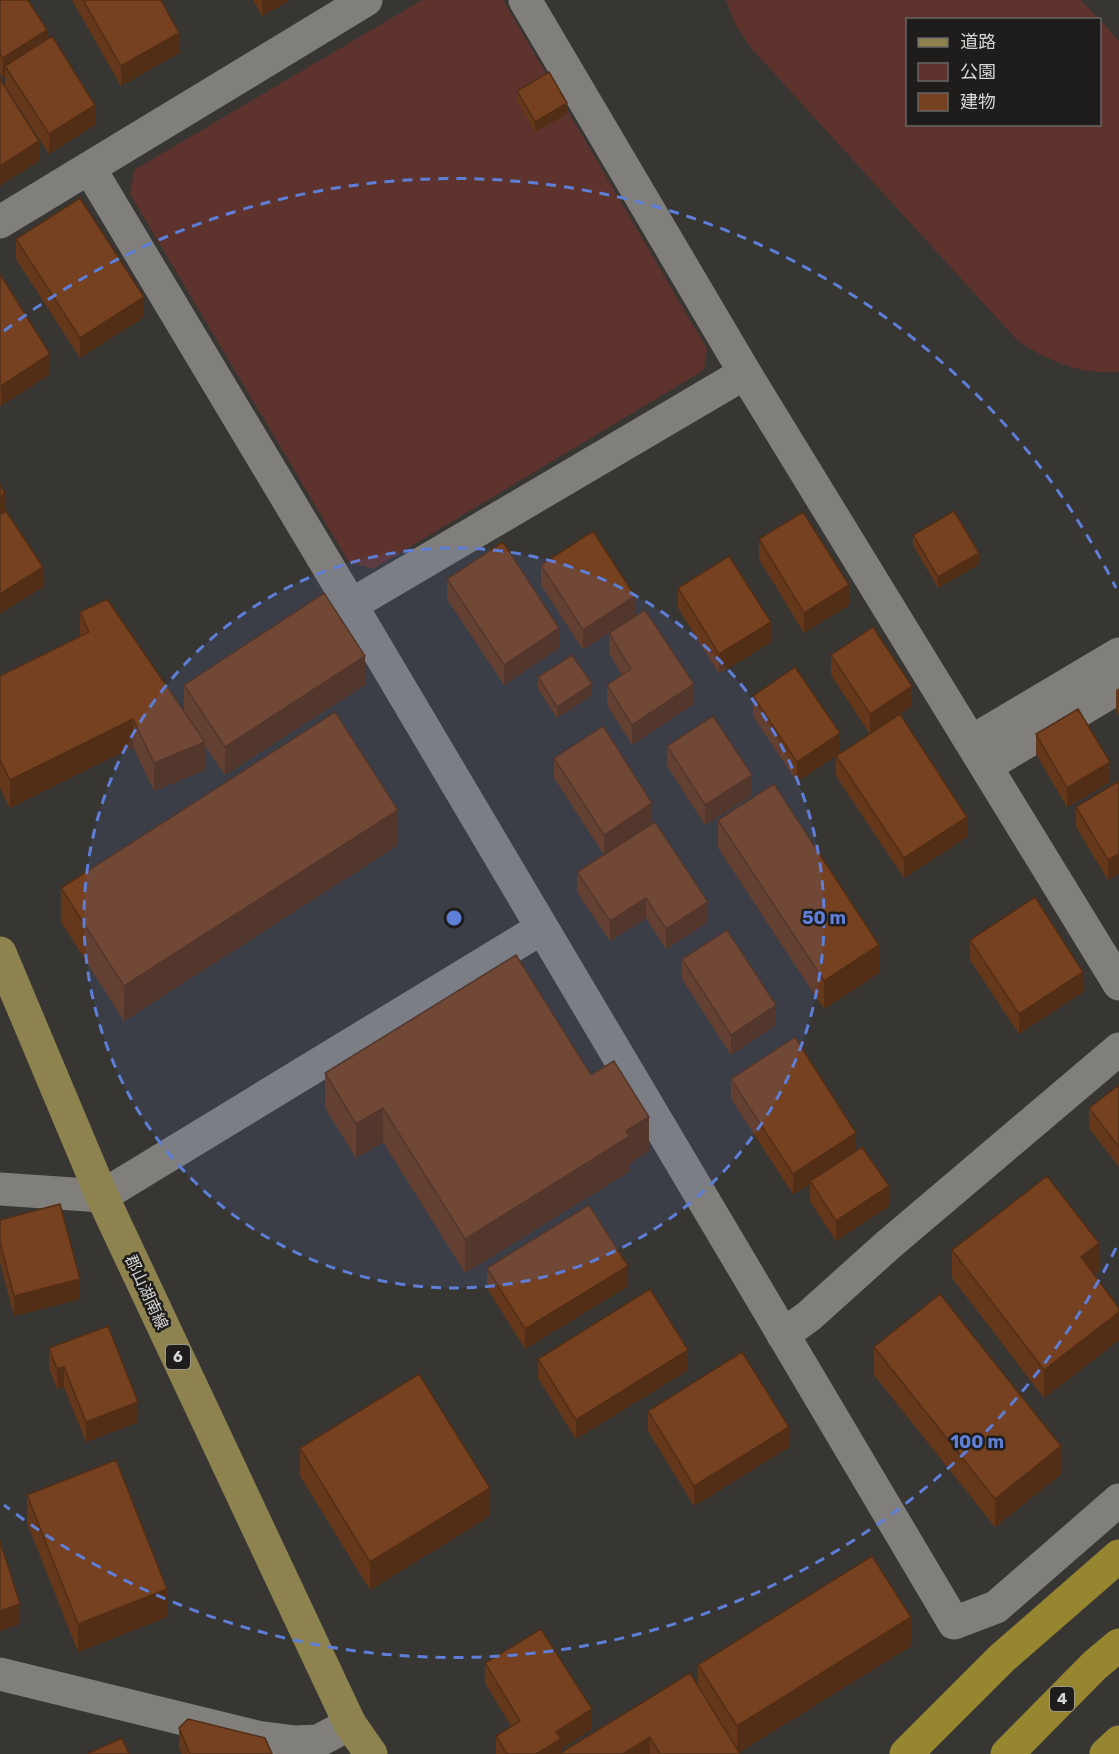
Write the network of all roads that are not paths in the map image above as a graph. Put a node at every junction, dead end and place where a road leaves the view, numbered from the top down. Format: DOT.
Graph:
graph roads {
  1 [pos="366,0"];
  2 [pos="525,0"];
  3 [pos="90,169"];
  4 [pos="0,222"];
  5 [pos="745,373"];
  6 [pos="351,605"];
  7 [pos="1119,654"];
  8 [pos="1119,687"];
  9 [pos="978,754"];
  10 [pos="542,928"];
  11 [pos="0,952"];
  12 [pos="1119,984"];
  13 [pos="1119,1049"];
  14 [pos="0,1189"];
  15 [pos="102,1196"];
  16 [pos="783,1335"];
  17 [pos="1119,1500"];
  18 [pos="1119,1556"];
  19 [pos="1119,1645"];
  20 [pos="0,1674"];
  21 [pos="351,1724"];
  22 [pos="1119,1742"];
  23 [pos="371,1754"];
  24 [pos="906,1754"];
  25 [pos="1007,1754"];
  26 [pos="1106,1754"];
  1 -- 3 [label="street"];
  2 -- 5 [label="street"];
  3 -- 4 [label="street"];
  3 -- 6 [label="street"];
  5 -- 6 [label="street"];
  5 -- 9 [label="street"];
  6 -- 10 [label="street"];
  7 -- 9 [label="street"];
  8 -- 9 [label="street"];
  9 -- 12 [label="street"];
  10 -- 15 [label="street"];
  10 -- 16 [label="street"];
  11 -- 15 [label="main road, 郡山湖南線 / 6"];
  13 -- 16 [label="street"];
  14 -- 15 [label="street"];
  15 -- 21 [label="main road, 郡山湖南線 / 6"];
  16 -- 17 [label="street"];
  18 -- 24 [label="highway"];
  19 -- 25 [label="highway, 4"];
  20 -- 21 [label="street"];
  21 -- 23 [label="main road, 郡山湖南線 / 6"];
  22 -- 26 [label="highway"];
}
